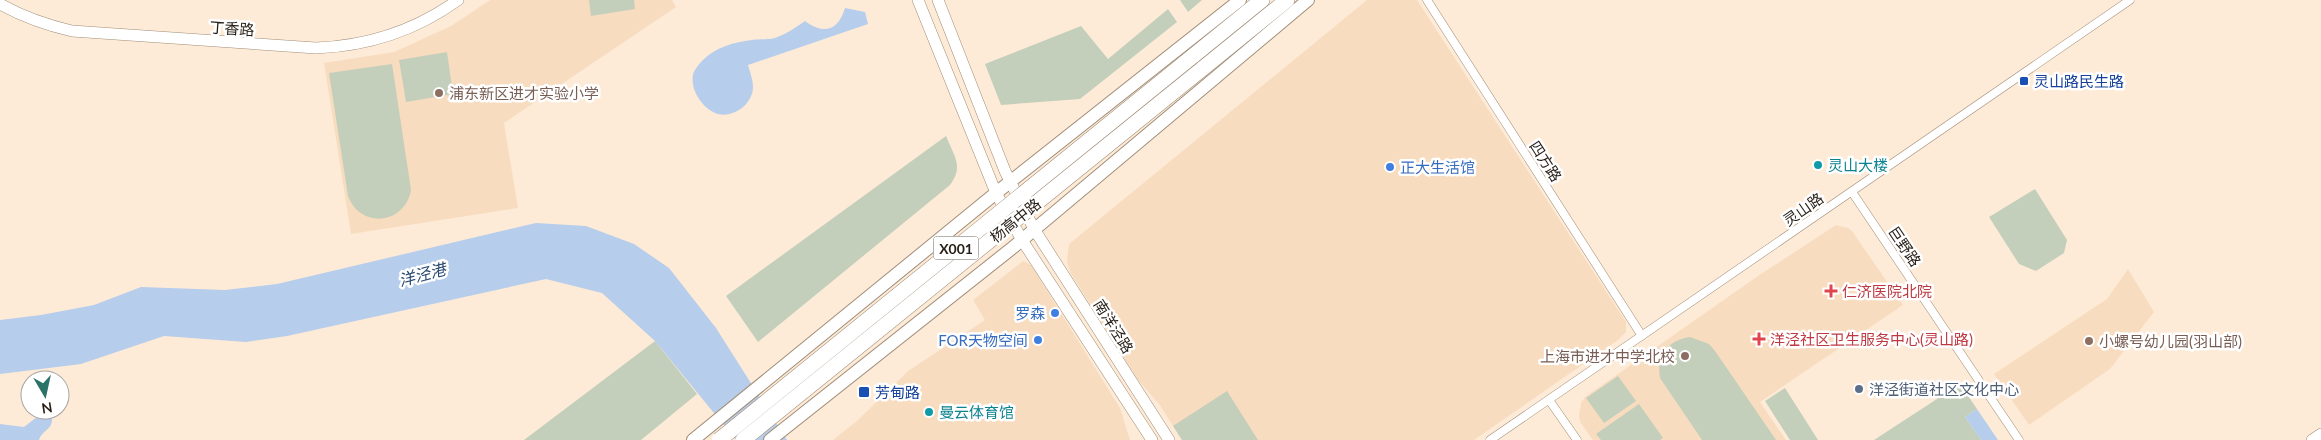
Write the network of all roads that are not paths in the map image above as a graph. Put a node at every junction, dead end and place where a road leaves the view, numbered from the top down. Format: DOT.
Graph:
graph roads {
  1 [pos="458,0"];
  2 [pos="918,0"];
  3 [pos="938,0"];
  4 [pos="1240,0"];
  5 [pos="1262,0"];
  6 [pos="1287,0"];
  7 [pos="1308,0"];
  8 [pos="1427,0"];
  9 [pos="2130,0"];
  10 [pos="0,4"];
  11 [pos="1014,178"];
  12 [pos="996,192"];
  13 [pos="1852,192"];
  14 [pos="1034,229"];
  15 [pos="1022,240"];
  16 [pos="1642,336"];
  17 [pos="1549,400"];
  18 [pos="2321,434"];
  19 [pos="693,440"];
  20 [pos="719,440"];
  21 [pos="743,440"];
  22 [pos="770,440"];
  23 [pos="1152,440"];
  24 [pos="1169,440"];
  25 [pos="1490,440"];
  26 [pos="1577,440"];
  27 [pos="2018,440"];
  28 [pos="2312,440"];
  1 -- 10 [label="main road, 丁香路"];
  2 -- 12 [label="main road"];
  3 -- 11 [label="main road"];
  4 -- 11 [label="main road"];
  5 -- 20 [label="highway, 杨高中路 / X001, bridge"];
  6 -- 21 [label="highway, 杨高中路 / X001, bridge"];
  7 -- 14 [label="main road, 杨高中路 / X001"];
  8 -- 16 [label="street, 四方路"];
  9 -- 13 [label="street, 灵山路"];
  11 -- 12 [label="main road"];
  11 -- 14 [label="main road"];
  12 -- 15 [label="main road"];
  12 -- 19 [label="main road, X001"];
  13 -- 16 [label="street, 灵山路"];
  13 -- 27 [label="street, 巨野路"];
  14 -- 15 [label="main road, 杨高中路 / X001"];
  14 -- 24 [label="main road, 南洋泾路"];
  15 -- 22 [label="main road, 杨高中路 / X001"];
  15 -- 23 [label="main road, 南洋泾路"];
  16 -- 17 [label="street, 灵山路"];
  17 -- 25 [label="street, 灵山路"];
  17 -- 26 [label="street"];
  18 -- 28 [label="main road"];
}
